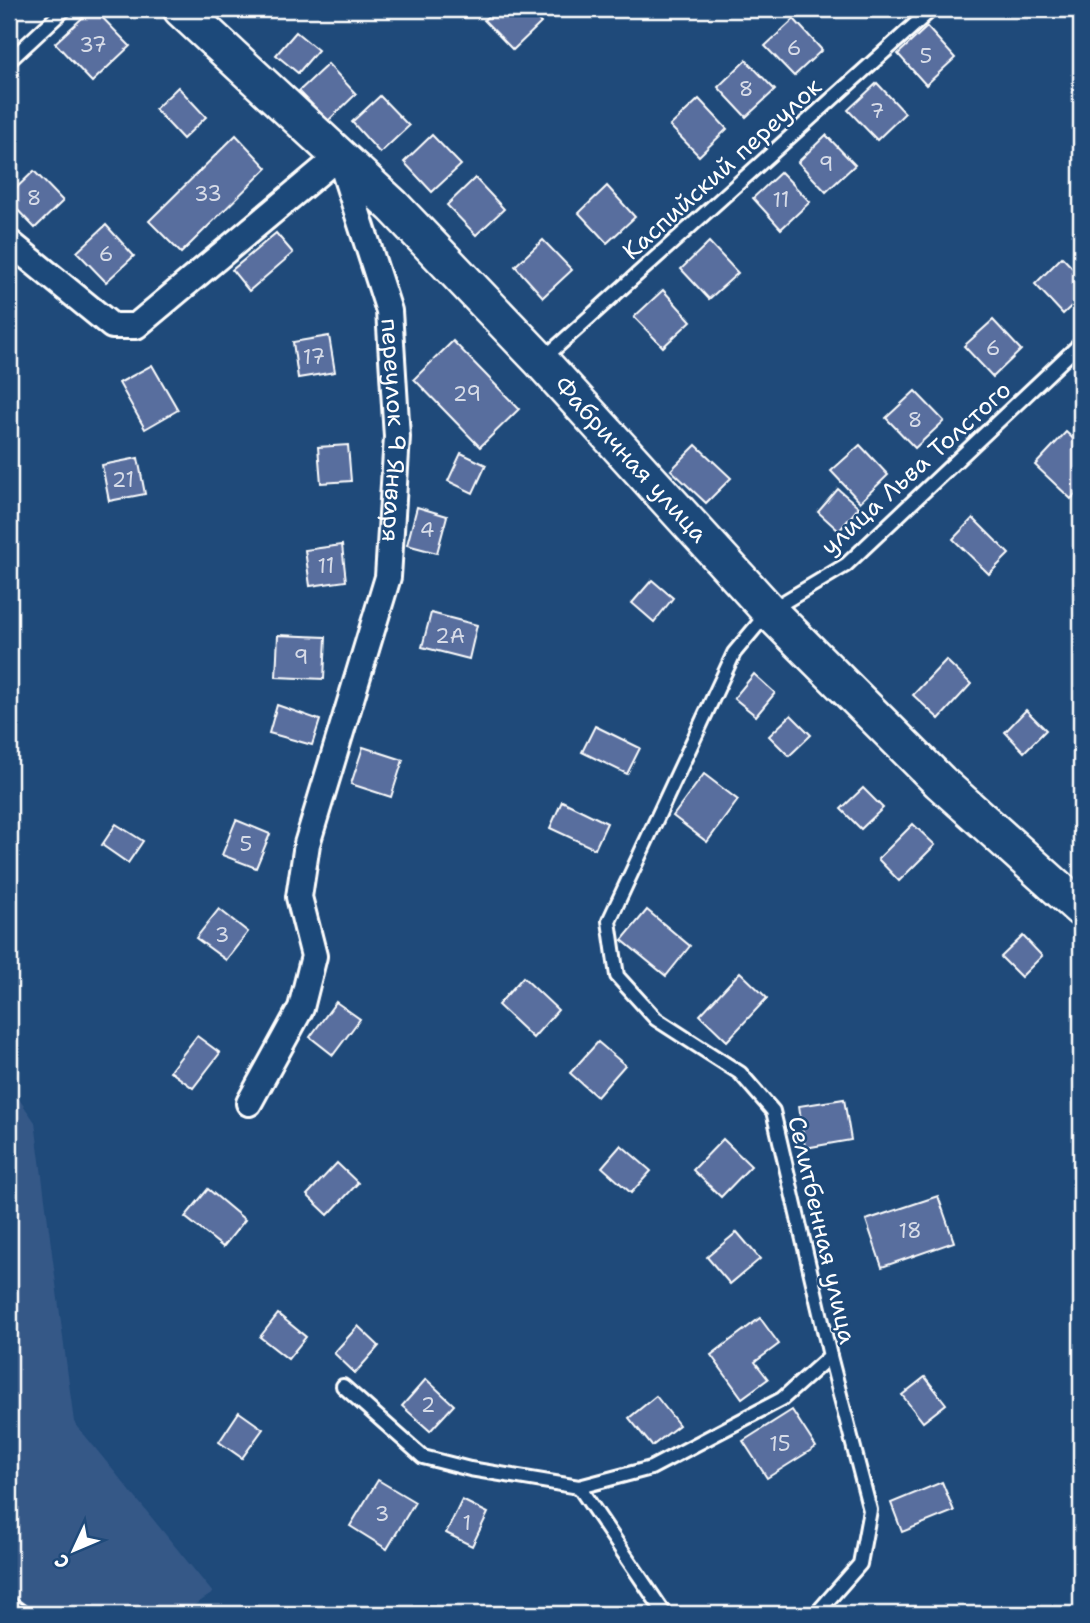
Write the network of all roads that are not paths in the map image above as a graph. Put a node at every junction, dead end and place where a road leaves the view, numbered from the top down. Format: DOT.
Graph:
graph roads {
  1 [pos="65,9"];
  2 [pos="181,9"];
  3 [pos="932,9"];
  4 [pos="9,61"];
  5 [pos="340,156"];
  6 [pos="9,242"];
  7 [pos="1081,343"];
  8 [pos="541,361"];
  9 [pos="769,611"];
  10 [pos="1081,909"];
  11 [pos="249,1103"];
  12 [pos="830,1356"];
  13 [pos="344,1386"];
  14 [pos="579,1487"];
  15 [pos="9,1603"];
  16 [pos="24,1614"];
  17 [pos="665,1614"];
  18 [pos="816,1614"];
  1 -- 4 [label="lane"];
  2 -- 5 [label="street, Фабричная улица"];
  3 -- 8 [label="lane, Каспийский переулок"];
  5 -- 6 [label="street"];
  5 -- 8 [label="street, Фабричная улица"];
  5 -- 11 [label="street, переулок 9 Января"];
  7 -- 9 [label="lane, улица Льва Толстого"];
  8 -- 9 [label="street, Фабричная улица"];
  9 -- 10 [label="street, Фабричная улица"];
  9 -- 12 [label="lane, Селитбенная улица"];
  12 -- 14 [label="lane"];
  12 -- 18 [label="lane, Селитбенная улица"];
  13 -- 14 [label="lane"];
  14 -- 17 [label="lane"];
  15 -- 16 [label="lane"];
}
